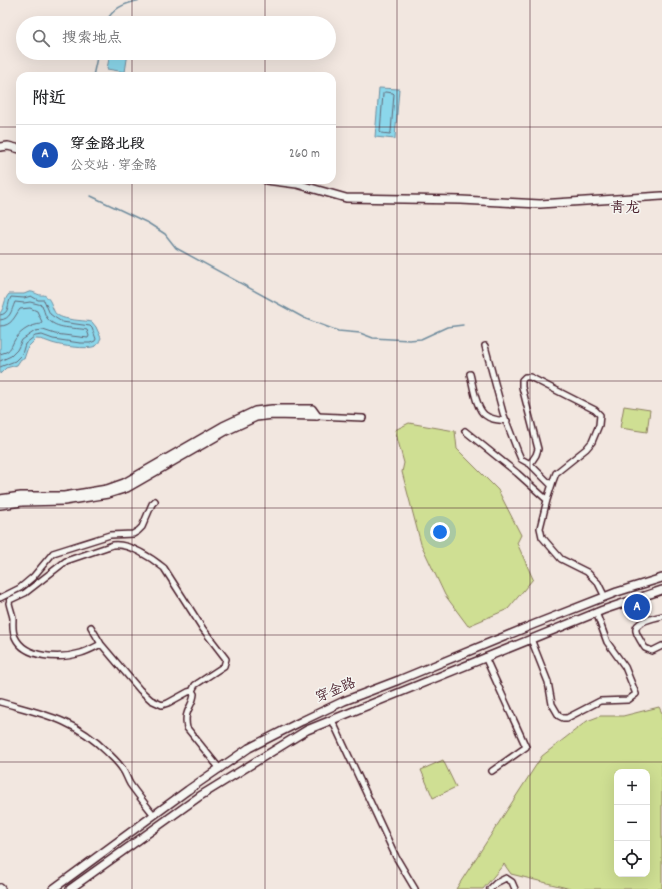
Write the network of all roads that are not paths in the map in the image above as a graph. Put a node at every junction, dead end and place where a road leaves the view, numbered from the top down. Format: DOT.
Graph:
graph roads {
  1 [pos="0,147"];
  2 [pos="16,148"];
  3 [pos="297,184"];
  4 [pos="662,196"];
  5 [pos="485,346"];
  6 [pos="470,374"];
  7 [pos="317,416"];
  8 [pos="363,418"];
  9 [pos="507,421"];
  10 [pos="465,431"];
  11 [pos="530,464"];
  12 [pos="552,485"];
  13 [pos="0,500"];
  14 [pos="547,500"];
  15 [pos="155,501"];
  16 [pos="0,505"];
  17 [pos="662,578"];
  18 [pos="662,590"];
  19 [pos="605,597"];
  20 [pos="0,598"];
  21 [pos="596,612"];
  22 [pos="662,616"];
  23 [pos="91,628"];
  24 [pos="531,639"];
  25 [pos="101,644"];
  26 [pos="662,646"];
  27 [pos="485,657"];
  28 [pos="192,691"];
  29 [pos="0,702"];
  30 [pos="332,720"];
  31 [pos="220,769"];
  32 [pos="492,771"];
  33 [pos="154,815"];
  34 [pos="53,889"];
  35 [pos="70,889"];
  36 [pos="415,889"];
  37 [pos="490,889"];
  38 [pos="515,889"];
  1 -- 2 [label="main road"];
  3 -- 4 [label="main road"];
  5 -- 9 [label="street"];
  6 -- 9 [label="street"];
  7 -- 8 [label="street"];
  7 -- 13 [label="main road"];
  7 -- 16 [label="main road"];
  9 -- 11 [label="street"];
  10 -- 14 [label="street"];
  11 -- 12 [label="street"];
  11 -- 12 [label="street"];
  12 -- 14 [label="street"];
  14 -- 19 [label="street"];
  15 -- 20 [label="street"];
  17 -- 19 [label="main road, 穿金路"];
  18 -- 21 [label="main road, 穿金路"];
  19 -- 31 [label="main road, 穿金路"];
  21 -- 24 [label="main road, 穿金路"];
  21 -- 24 [label="street"];
  22 -- 26 [label="street"];
  23 -- 25 [label="street"];
  24 -- 27 [label="main road, 穿金路"];
  25 -- 28 [label="street"];
  25 -- 28 [label="street"];
  27 -- 30 [label="main road, 穿金路"];
  27 -- 32 [label="street"];
  28 -- 31 [label="street"];
  29 -- 33 [label="street"];
  30 -- 35 [label="main road, 穿金路"];
  30 -- 36 [label="street"];
  31 -- 33 [label="main road, 穿金路"];
  33 -- 34 [label="main road, 穿金路"];
  37 -- 38 [label="street"];
}
